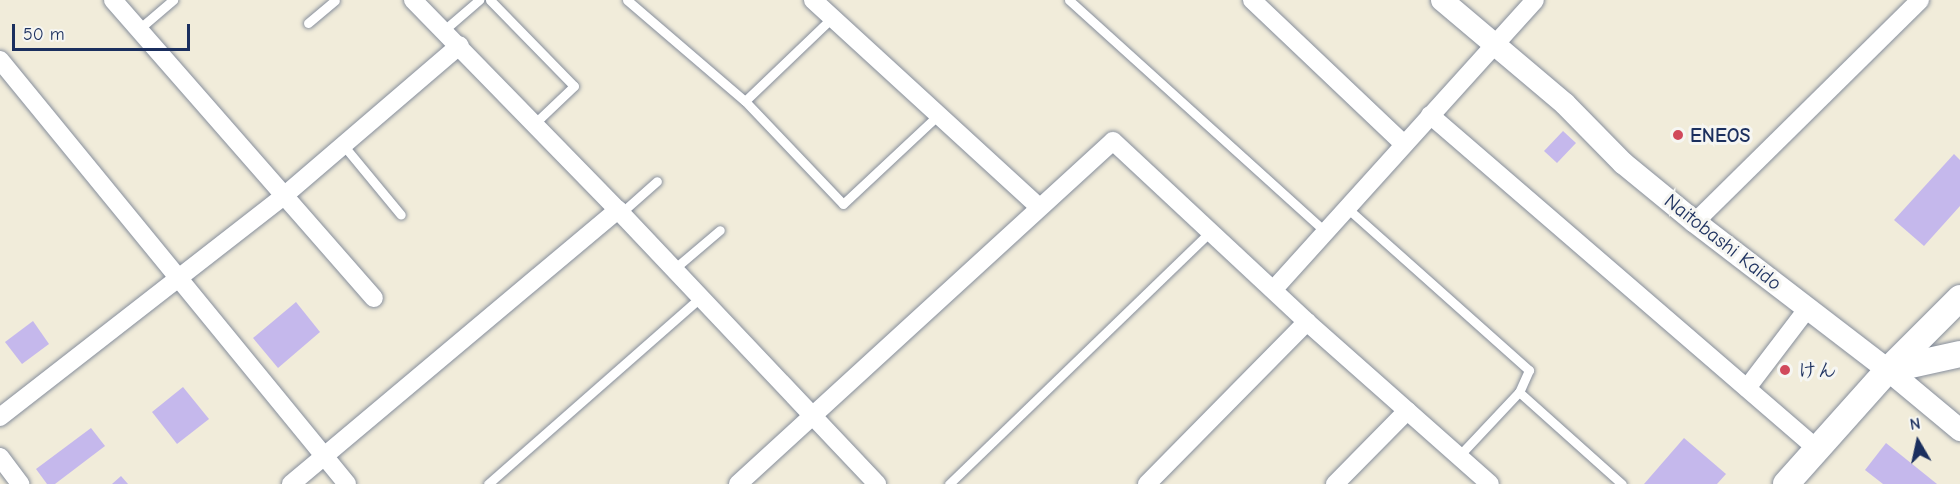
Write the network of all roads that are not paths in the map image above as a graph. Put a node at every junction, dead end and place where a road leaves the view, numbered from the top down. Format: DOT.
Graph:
graph roads {
  1 [pos="113,0"];
  2 [pos="173,0"];
  3 [pos="335,0"];
  4 [pos="413,0"];
  5 [pos="479,0"];
  6 [pos="490,0"];
  7 [pos="627,0"];
  8 [pos="813,0"];
  9 [pos="1069,0"];
  10 [pos="1252,0"];
  11 [pos="1442,0"];
  12 [pos="1536,0"];
  13 [pos="1920,0"];
  14 [pos="832,18"];
  15 [pos="308,23"];
  16 [pos="139,29"];
  17 [pos="443,31"];
  18 [pos="460,45"];
  19 [pos="1493,45"];
  20 [pos="0,60"];
  21 [pos="745,101"];
  22 [pos="939,115"];
  23 [pos="1430,115"];
  24 [pos="535,123"];
  25 [pos="1404,144"];
  26 [pos="344,146"];
  27 [pos="657,181"];
  28 [pos="285,195"];
  29 [pos="1039,207"];
  30 [pos="1347,208"];
  31 [pos="620,211"];
  32 [pos="401,215"];
  33 [pos="1695,222"];
  34 [pos="720,230"];
  35 [pos="1211,231"];
  36 [pos="1326,232"];
  37 [pos="674,269"];
  38 [pos="178,276"];
  39 [pos="1274,289"];
  40 [pos="701,297"];
  41 [pos="1960,297"];
  42 [pos="374,298"];
  43 [pos="1808,308"];
  44 [pos="1307,322"];
  45 [pos="1960,354"];
  46 [pos="1888,370"];
  47 [pos="1747,388"];
  48 [pos="1519,392"];
  49 [pos="1407,411"];
  50 [pos="812,415"];
  51 [pos="0,417"];
  52 [pos="1960,430"];
  53 [pos="1816,448"];
  54 [pos="1459,456"];
  55 [pos="0,457"];
  56 [pos="325,458"];
  57 [pos="20,484"];
  58 [pos="291,484"];
  59 [pos="347,484"];
  60 [pos="488,484"];
  61 [pos="738,484"];
  62 [pos="877,484"];
  63 [pos="949,484"];
  64 [pos="1147,484"];
  65 [pos="1335,484"];
  66 [pos="1490,484"];
  67 [pos="1622,484"];
  68 [pos="1786,484"];
  1 -- 16 [label="street"];
  2 -- 16 [label="lane"];
  3 -- 15 [label="lane"];
  4 -- 17 [label="street"];
  5 -- 17 [label="lane"];
  6 -- 24 [label="lane"];
  7 -- 21 [label="lane"];
  8 -- 14 [label="street"];
  9 -- 36 [label="lane"];
  10 -- 25 [label="street"];
  11 -- 19 [label="street, Naitobashi Kaido"];
  12 -- 19 [label="street"];
  13 -- 33 [label="street"];
  14 -- 21 [label="lane"];
  14 -- 22 [label="street"];
  16 -- 28 [label="street"];
  17 -- 18 [label="street"];
  18 -- 24 [label="street"];
  18 -- 26 [label="street"];
  19 -- 23 [label="street"];
  19 -- 33 [label="street, Naitobashi Kaido"];
  20 -- 38 [label="street"];
  21 -- 22 [label="lane"];
  22 -- 29 [label="street"];
  23 -- 25 [label="street"];
  23 -- 47 [label="street"];
  24 -- 31 [label="street"];
  25 -- 30 [label="street"];
  26 -- 28 [label="street"];
  26 -- 32 [label="lane"];
  27 -- 31 [label="lane"];
  28 -- 38 [label="street"];
  28 -- 42 [label="street"];
  29 -- 35 [label="street"];
  29 -- 50 [label="street"];
  30 -- 36 [label="street"];
  30 -- 48 [label="lane"];
  31 -- 37 [label="street"];
  31 -- 56 [label="street"];
  33 -- 43 [label="street, Naitobashi Kaido"];
  34 -- 37 [label="lane"];
  35 -- 39 [label="street"];
  35 -- 63 [label="lane"];
  36 -- 39 [label="street"];
  37 -- 40 [label="street"];
  38 -- 51 [label="street"];
  38 -- 56 [label="street"];
  39 -- 44 [label="street"];
  40 -- 50 [label="street"];
  40 -- 60 [label="lane"];
  41 -- 46 [label="main road"];
  43 -- 46 [label="street, Naitobashi Kaido"];
  43 -- 47 [label="street"];
  44 -- 49 [label="street"];
  44 -- 64 [label="street"];
  45 -- 46 [label="main road"];
  46 -- 52 [label="street, Naitobashi Kaido"];
  46 -- 53 [label="main road"];
  47 -- 53 [label="street"];
  48 -- 54 [label="lane"];
  48 -- 67 [label="lane"];
  49 -- 54 [label="street"];
  49 -- 65 [label="street"];
  50 -- 61 [label="street"];
  50 -- 62 [label="street"];
  53 -- 68 [label="main road"];
  54 -- 66 [label="street"];
  55 -- 57 [label="street"];
  56 -- 58 [label="street"];
  56 -- 59 [label="street"];
}
